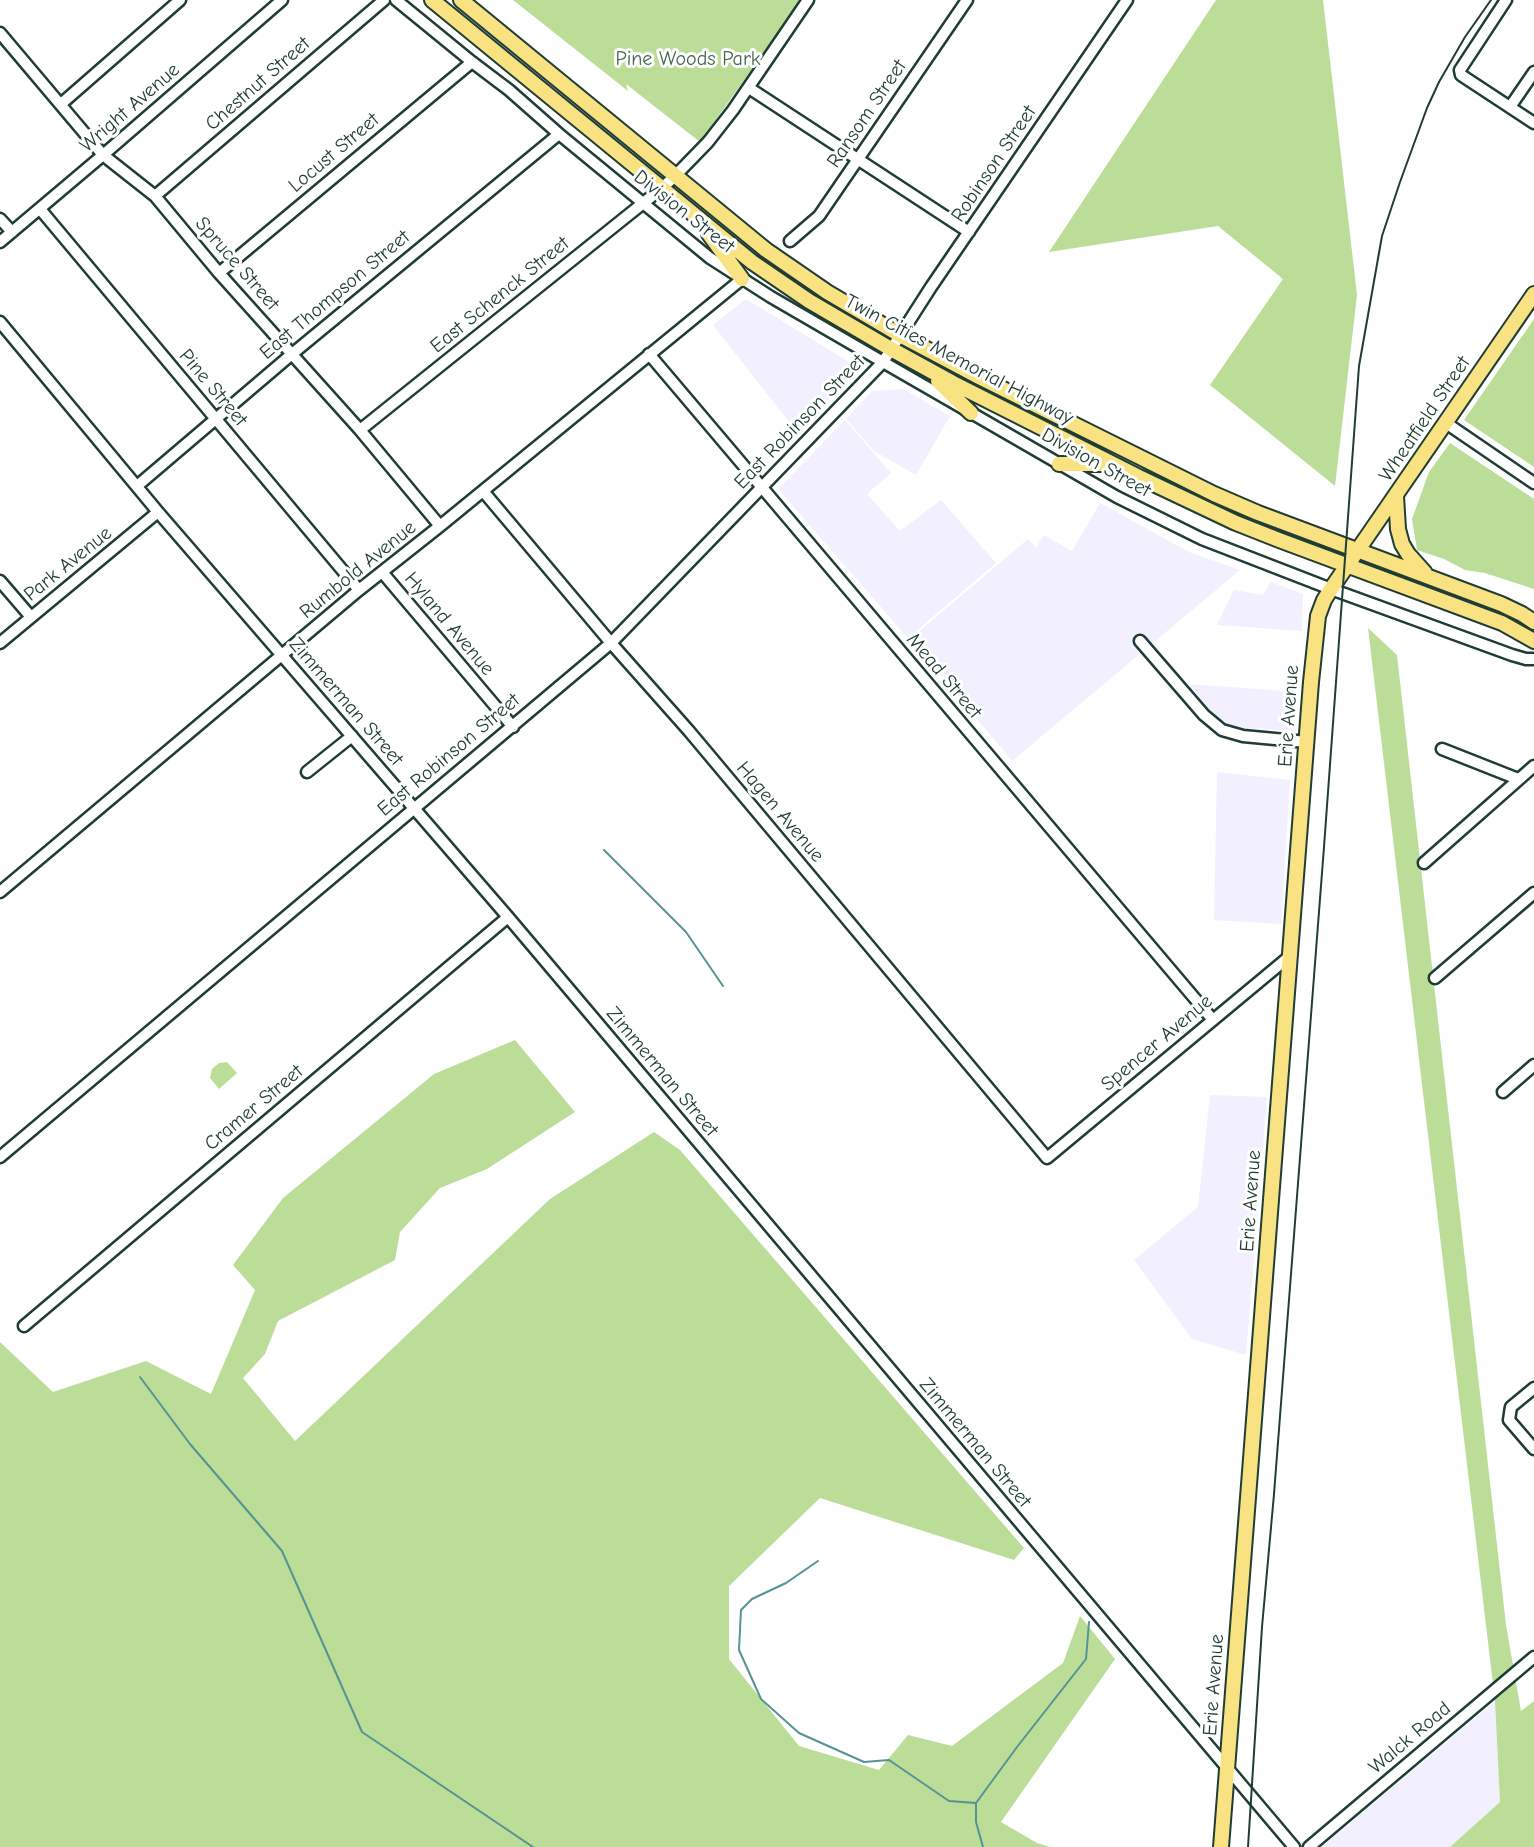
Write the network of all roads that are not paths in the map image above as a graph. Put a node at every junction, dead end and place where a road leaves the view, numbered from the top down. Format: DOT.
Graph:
graph roads {
  1 [pos="180,0"];
  2 [pos="282,0"];
  3 [pos="384,0"];
  4 [pos="396,0"];
  5 [pos="417,0"];
  6 [pos="460,0"];
  7 [pos="808,0"];
  8 [pos="967,0"];
  9 [pos="1127,0"];
  10 [pos="1506,0"];
  11 [pos="434,2"];
  12 [pos="0,33"];
  13 [pos="472,62"];
  14 [pos="1534,72"];
  15 [pos="748,88"];
  16 [pos="61,104"];
  17 [pos="1510,107"];
  18 [pos="1534,123"];
  19 [pos="559,134"];
  20 [pos="104,155"];
  21 [pos="858,160"];
  22 [pos="675,176"];
  23 [pos="662,188"];
  24 [pos="155,196"];
  25 [pos="643,203"];
  26 [pos="40,209"];
  27 [pos="697,218"];
  28 [pos="0,219"];
  29 [pos="12,232"];
  30 [pos="969,232"];
  31 [pos="790,241"];
  32 [pos="0,242"];
  33 [pos="219,273"];
  34 [pos="742,279"];
  35 [pos="1534,294"];
  36 [pos="0,322"];
  37 [pos="900,334"];
  38 [pos="891,349"];
  39 [pos="292,354"];
  40 [pos="649,354"];
  41 [pos="883,362"];
  42 [pos="921,366"];
  43 [pos="970,413"];
  44 [pos="216,418"];
  45 [pos="1446,423"];
  46 [pos="360,430"];
  47 [pos="1059,464"];
  48 [pos="1115,464"];
  49 [pos="1534,483"];
  50 [pos="137,486"];
  51 [pos="761,488"];
  52 [pos="483,491"];
  53 [pos="1396,495"];
  54 [pos="158,512"];
  55 [pos="440,526"];
  56 [pos="1358,551"];
  57 [pos="1347,566"];
  58 [pos="382,572"];
  59 [pos="1428,577"];
  60 [pos="0,581"];
  61 [pos="1331,589"];
  62 [pos="359,590"];
  63 [pos="31,617"];
  64 [pos="1534,622"];
  65 [pos="1140,641"];
  66 [pos="1534,641"];
  67 [pos="0,643"];
  68 [pos="611,643"];
  69 [pos="282,655"];
  70 [pos="1534,659"];
  71 [pos="513,727"];
  72 [pos="352,736"];
  73 [pos="1307,742"];
  74 [pos="1442,749"];
  75 [pos="1534,766"];
  76 [pos="307,772"];
  77 [pos="1518,779"];
  78 [pos="414,808"];
  79 [pos="1424,863"];
  80 [pos="0,892"];
  81 [pos="1534,893"];
  82 [pos="508,917"];
  83 [pos="1290,956"];
  84 [pos="1435,978"];
  85 [pos="1213,1020"];
  86 [pos="1534,1065"];
  87 [pos="1503,1092"];
  88 [pos="0,1157"];
  89 [pos="1047,1158"];
  90 [pos="24,1326"];
  91 [pos="1534,1388"];
  92 [pos="1534,1449"];
  93 [pos="1534,1657"];
  94 [pos="1227,1770"];
  95 [pos="1221,1847"];
  96 [pos="1294,1847"];
  97 [pos="1309,1847"];
  1 -- 16 [label="street"];
  2 -- 20 [label="street, Wright Avenue"];
  3 -- 24 [label="street, Chestnut Street"];
  4 -- 13 [label="street, Division Street"];
  5 -- 11 [label="main road"];
  6 -- 22 [label="main road, Twin Cities Memorial Highway"];
  7 -- 15 [label="street, East Schenck Street"];
  8 -- 21 [label="street, Ransom Street"];
  9 -- 30 [label="street, Robinson Street"];
  10 -- 17 [label="street"];
  11 -- 23 [label="main road, Twin Cities Memorial Highway"];
  12 -- 16 [label="street, Spruce Street"];
  13 -- 19 [label="street, Division Street"];
  13 -- 33 [label="street, Locust Street"];
  14 -- 17 [label="street"];
  15 -- 21 [label="street"];
  15 -- 22 [label="street, East Schenck Street"];
  16 -- 20 [label="street, Spruce Street"];
  17 -- 18 [label="street"];
  19 -- 25 [label="street, Division Street"];
  19 -- 39 [label="street, East Thompson Street"];
  20 -- 24 [label="street, Spruce Street"];
  20 -- 26 [label="street, Wright Avenue"];
  21 -- 30 [label="street"];
  21 -- 31 [label="street, Ransom Street"];
  22 -- 23 [label="street, East Schenck Street"];
  22 -- 37 [label="main road, Twin Cities Memorial Highway"];
  23 -- 25 [label="street, East Schenck Street"];
  23 -- 27 [label="main road, Twin Cities Memorial Highway"];
  24 -- 33 [label="street, Spruce Street"];
  25 -- 34 [label="street, Division Street"];
  25 -- 46 [label="street, East Schenck Street"];
  26 -- 29 [label="street, Wright Avenue"];
  26 -- 44 [label="street, Pine Street"];
  27 -- 34 [label="main road"];
  27 -- 38 [label="main road, Twin Cities Memorial Highway"];
  28 -- 29 [label="street"];
  29 -- 32 [label="street, Wright Avenue"];
  30 -- 37 [label="street, Robinson Street"];
  33 -- 39 [label="street, Spruce Street"];
  34 -- 40 [label="street, Rumbold Avenue"];
  34 -- 41 [label="street, Division Street"];
  35 -- 45 [label="main road, Wheatfield Street"];
  36 -- 50 [label="street, Zimmerman Street"];
  37 -- 38 [label="street, Robinson Street"];
  37 -- 56 [label="main road, Twin Cities Memorial Highway"];
  38 -- 41 [label="street, East Robinson Street"];
  38 -- 42 [label="main road, Twin Cities Memorial Highway"];
  39 -- 44 [label="street, East Thompson Street"];
  39 -- 46 [label="street, Spruce Street"];
  40 -- 51 [label="street, Mead Street"];
  40 -- 52 [label="street, Rumbold Avenue"];
  41 -- 43 [label="street, Division Street"];
  41 -- 51 [label="street, East Robinson Street"];
  42 -- 43 [label="main road"];
  42 -- 48 [label="main road, Twin Cities Memorial Highway"];
  43 -- 47 [label="street, Division Street"];
  44 -- 50 [label="street, East Thompson Street"];
  44 -- 62 [label="street, Pine Street"];
  45 -- 49 [label="street"];
  45 -- 53 [label="main road, Wheatfield Street"];
  46 -- 55 [label="street, Spruce Street"];
  47 -- 48 [label="main road"];
  47 -- 61 [label="street, Division Street"];
  48 -- 57 [label="main road, Twin Cities Memorial Highway"];
  50 -- 54 [label="street, Zimmerman Street"];
  51 -- 68 [label="street, East Robinson Street"];
  51 -- 85 [label="street, Mead Street"];
  52 -- 55 [label="street, Rumbold Avenue"];
  52 -- 68 [label="street, Hagen Avenue"];
  53 -- 56 [label="main road, Wheatfield Street"];
  53 -- 59 [label="main road"];
  54 -- 63 [label="street, Park Avenue"];
  54 -- 69 [label="street, Zimmerman Street"];
  55 -- 58 [label="street, Rumbold Avenue"];
  56 -- 57 [label="main road, Wheatfield Street"];
  56 -- 59 [label="main road, Twin Cities Memorial Highway"];
  57 -- 61 [label="main road, Erie Avenue"];
  57 -- 66 [label="main road, Twin Cities Memorial Highway"];
  58 -- 62 [label="street, Rumbold Avenue"];
  58 -- 71 [label="street, Hyland Avenue"];
  59 -- 64 [label="main road, Twin Cities Memorial Highway"];
  60 -- 63 [label="street"];
  61 -- 70 [label="street, Division Street"];
  61 -- 73 [label="main road, Erie Avenue"];
  62 -- 69 [label="street, Rumbold Avenue"];
  63 -- 67 [label="street, Park Avenue"];
  65 -- 73 [label="street"];
  68 -- 71 [label="street, East Robinson Street"];
  68 -- 89 [label="street, Hagen Avenue"];
  69 -- 72 [label="street, Zimmerman Street"];
  69 -- 80 [label="street, Rumbold Avenue"];
  71 -- 78 [label="street, East Robinson Street"];
  72 -- 76 [label="street"];
  72 -- 78 [label="street, Zimmerman Street"];
  73 -- 83 [label="main road, Erie Avenue"];
  74 -- 77 [label="street"];
  75 -- 77 [label="street"];
  77 -- 79 [label="street"];
  78 -- 82 [label="street, Zimmerman Street"];
  78 -- 88 [label="street, East Robinson Street"];
  81 -- 84 [label="street"];
  82 -- 90 [label="street, Cramer Street"];
  82 -- 94 [label="street, Zimmerman Street"];
  83 -- 85 [label="street, Spencer Avenue"];
  83 -- 94 [label="main road, Erie Avenue"];
  85 -- 89 [label="street, Spencer Avenue"];
  86 -- 87 [label="street"];
  91 -- 92 [label="street"];
  93 -- 97 [label="street, Walck Road"];
  94 -- 95 [label="main road, Erie Avenue"];
  94 -- 96 [label="street, Zimmerman Street"];
}
